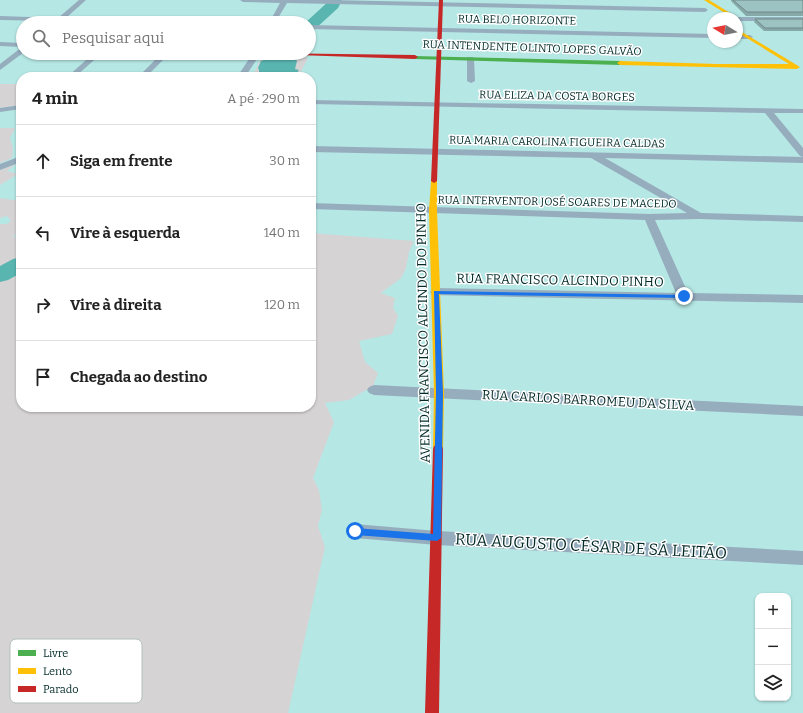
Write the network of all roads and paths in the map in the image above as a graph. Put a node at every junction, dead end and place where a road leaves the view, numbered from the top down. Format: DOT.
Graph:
graph roads {
  1 [pos="83,0"];
  2 [pos="243,0"];
  3 [pos="690,0"];
  4 [pos="706,0"];
  5 [pos="285,1"];
  6 [pos="441,2"];
  7 [pos="705,10"];
  8 [pos="708,12"];
  9 [pos="726,12"];
  10 [pos="64,16"];
  11 [pos="276,16"];
  12 [pos="0,18"];
  13 [pos="16,19"];
  14 [pos="743,19"];
  15 [pos="793,19"];
  16 [pos="803,19"];
  17 [pos="743,25"];
  18 [pos="316,27"];
  19 [pos="803,28"];
  20 [pos="441,29"];
  21 [pos="743,32"];
  22 [pos="753,34"];
  23 [pos="707,36"];
  24 [pos="743,36"];
  25 [pos="0,44"];
  26 [pos="16,45"];
  27 [pos="794,54"];
  28 [pos="16,55"];
  29 [pos="316,55"];
  30 [pos="777,55"];
  31 [pos="440,57"];
  32 [pos="470,59"];
  33 [pos="90,60"];
  34 [pos="159,60"];
  35 [pos="252,60"];
  36 [pos="0,68"];
  37 [pos="799,69"];
  38 [pos="77,72"];
  39 [pos="147,72"];
  40 [pos="244,72"];
  41 [pos="471,81"];
  42 [pos="316,102"];
  43 [pos="436,105"];
  44 [pos="16,108"];
  45 [pos="0,110"];
  46 [pos="768,111"];
  47 [pos="803,111"];
  48 [pos="316,149"];
  49 [pos="435,152"];
  50 [pos="803,154"];
  51 [pos="593,155"];
  52 [pos="803,160"];
  53 [pos="16,161"];
  54 [pos="0,167"];
  55 [pos="316,206"];
  56 [pos="433,211"];
  57 [pos="699,216"];
  58 [pos="649,217"];
  59 [pos="803,219"];
  60 [pos="436,292"];
  61 [pos="684,296"];
  62 [pos="803,299"];
  63 [pos="374,390"];
  64 [pos="439,393"];
  65 [pos="803,411"];
  66 [pos="355,531"];
  67 [pos="437,538"];
  68 [pos="803,558"];
  69 [pos="432,713"];
  1 -- 10 [label="street"];
  2 -- 5 [label="street"];
  3 -- 7 [label="street"];
  4 -- 9 [label="street"];
  5 -- 6 [label="street"];
  5 -- 11 [label="street"];
  6 -- 7 [label="street"];
  6 -- 20 [label="street, AVENIDA FRANCISCO ALCINDO DO PINHO"];
  7 -- 8 [label="street"];
  12 -- 13 [label="street"];
  14 -- 15 [label="street"];
  15 -- 16 [label="street"];
  15 -- 19 [label="street"];
  17 -- 22 [label="street"];
  18 -- 20 [label="street, RUA BELO HORIZONTE"];
  20 -- 23 [label="street, RUA BELO HORIZONTE"];
  20 -- 31 [label="street, AVENIDA FRANCISCO ALCINDO DO PINHO"];
  21 -- 22 [label="street"];
  22 -- 24 [label="street"];
  22 -- 30 [label="street"];
  25 -- 26 [label="street"];
  27 -- 30 [label="street"];
  28 -- 36 [label="street"];
  29 -- 31 [label="street, RUA INTENDENTE OLINTO LOPES GALVÃO"];
  30 -- 37 [label="street"];
  31 -- 32 [label="street, RUA INTENDENTE OLINTO LOPES GALVÃO"];
  31 -- 43 [label="street, AVENIDA FRANCISCO ALCINDO DO PINHO"];
  32 -- 37 [label="street, RUA INTENDENTE OLINTO LOPES GALVÃO"];
  32 -- 41 [label="street"];
  33 -- 38 [label="street"];
  34 -- 39 [label="street"];
  35 -- 40 [label="street"];
  42 -- 43 [label="street, RUA ELIZA DA COSTA BORGES"];
  43 -- 46 [label="street, RUA ELIZA DA COSTA BORGES"];
  43 -- 49 [label="street, AVENIDA FRANCISCO ALCINDO DO PINHO"];
  44 -- 45 [label="street"];
  46 -- 47 [label="street, RUA ELIZA DA COSTA BORGES"];
  46 -- 50 [label="street"];
  48 -- 49 [label="street, RUA MARIA CAROLINA FIGUEIRA CALDAS"];
  49 -- 51 [label="street, RUA MARIA CAROLINA FIGUEIRA CALDAS"];
  49 -- 56 [label="street, AVENIDA FRANCISCO ALCINDO DO PINHO"];
  51 -- 52 [label="street, RUA MARIA CAROLINA FIGUEIRA CALDAS"];
  51 -- 57 [label="street"];
  53 -- 54 [label="street"];
  55 -- 56 [label="street, RUA INTERVENTOR JOSÉ SOARES DE MACEDO"];
  56 -- 58 [label="street, RUA INTERVENTOR JOSÉ SOARES DE MACEDO"];
  56 -- 60 [label="street, AVENIDA FRANCISCO ALCINDO DO PINHO"];
  57 -- 58 [label="street, RUA INTERVENTOR JOSÉ SOARES DE MACEDO"];
  57 -- 59 [label="street, RUA INTERVENTOR JOSÉ SOARES DE MACEDO"];
  58 -- 61 [label="street"];
  60 -- 61 [label="street, RUA FRANCISCO ALCINDO PINHO"];
  60 -- 64 [label="street, AVENIDA FRANCISCO ALCINDO DO PINHO"];
  61 -- 62 [label="street, RUA FRANCISCO ALCINDO PINHO"];
  63 -- 64 [label="street, RUA CARLOS BARROMEU DA SILVA"];
  64 -- 65 [label="street, RUA CARLOS BARROMEU DA SILVA"];
  64 -- 67 [label="street, AVENIDA FRANCISCO ALCINDO DO PINHO"];
  66 -- 67 [label="street, RUA AUGUSTO CÉSAR DE SÁ LEITÃO"];
  67 -- 68 [label="street, RUA AUGUSTO CÉSAR DE SÁ LEITÃO"];
  67 -- 69 [label="street, AVENIDA FRANCISCO ALCINDO DO PINHO"];
}
